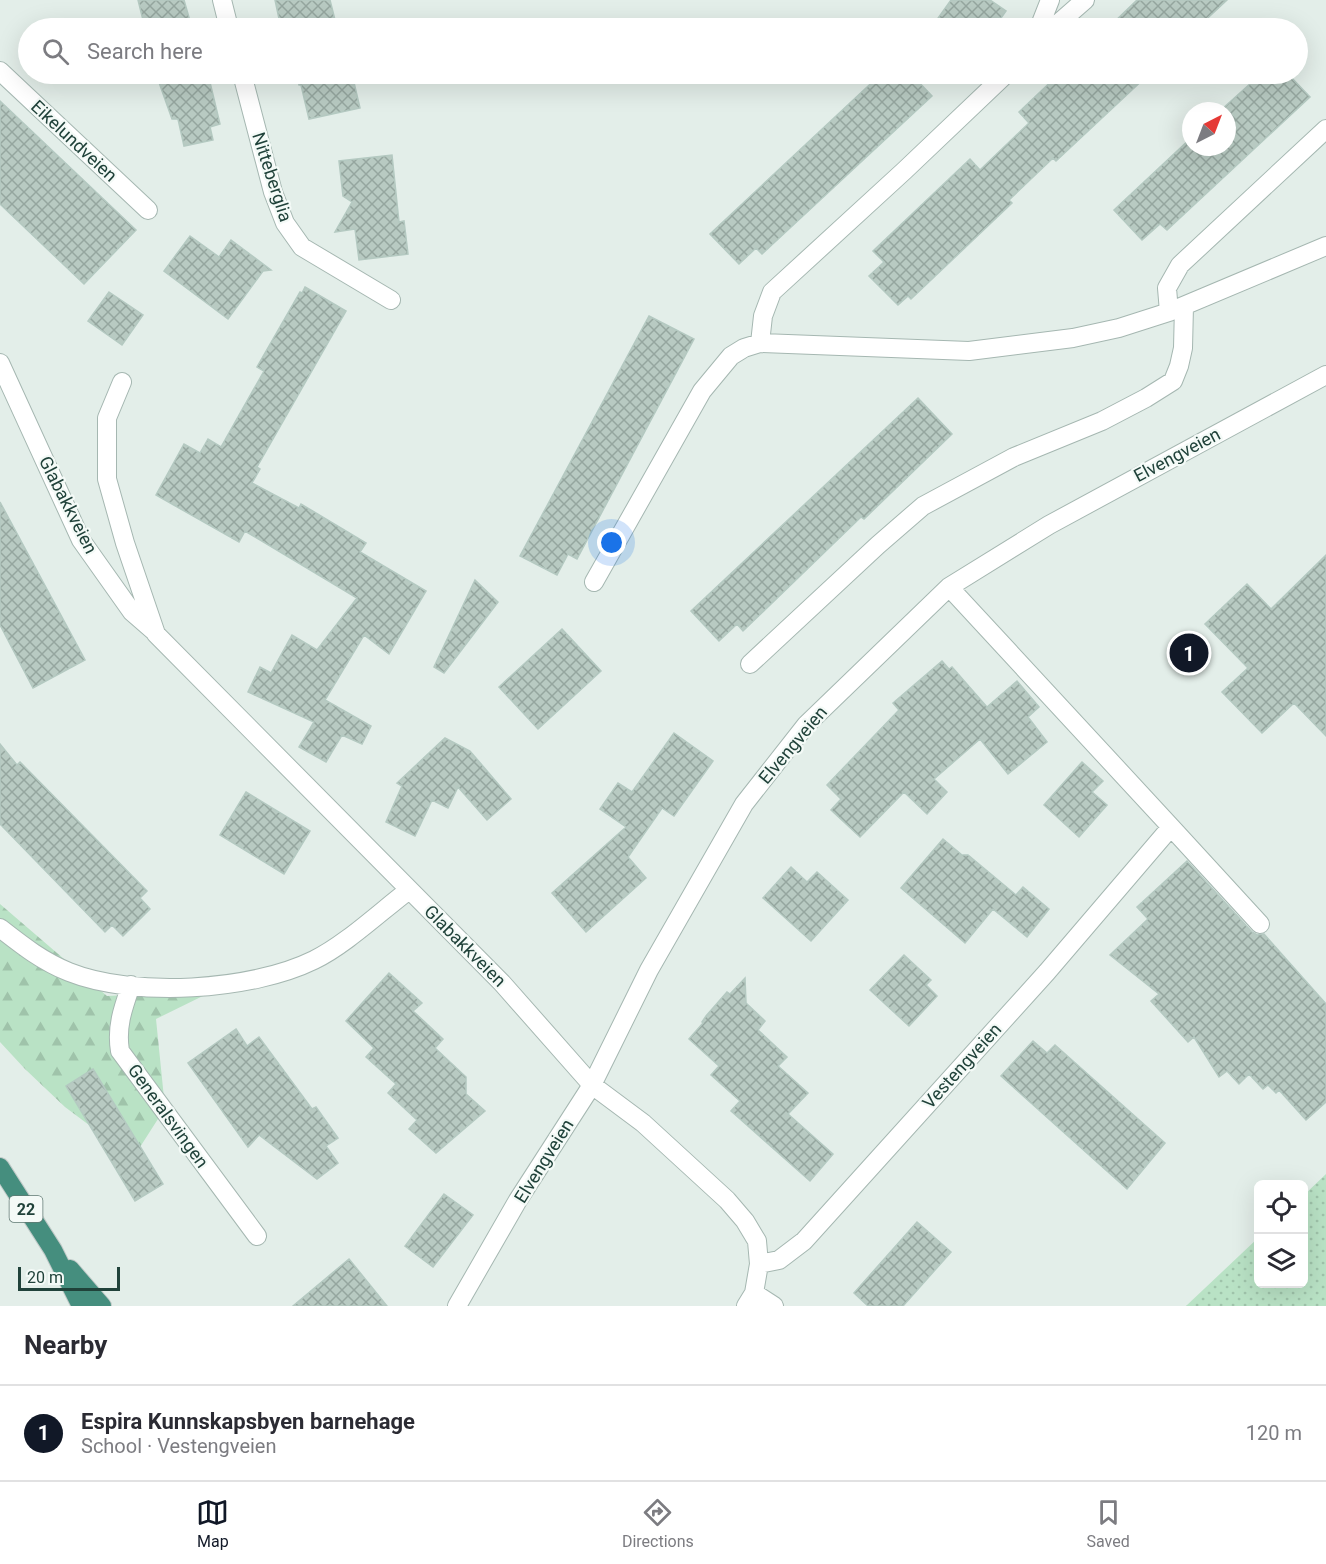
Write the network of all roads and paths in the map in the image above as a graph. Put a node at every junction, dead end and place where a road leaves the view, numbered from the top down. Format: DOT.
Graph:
graph roads {
  1 [pos="222,0"];
  2 [pos="1050,0"];
  3 [pos="1085,0"];
  4 [pos="226,18"];
  5 [pos="1043,18"];
  6 [pos="1064,18"];
  7 [pos="0,71"];
  8 [pos="245,84"];
  9 [pos="995,84"];
  10 [pos="1326,129"];
  11 [pos="148,210"];
  12 [pos="1326,246"];
  13 [pos="391,300"];
  14 [pos="1177,309"];
  15 [pos="760,344"];
  16 [pos="0,363"];
  17 [pos="1326,375"];
  18 [pos="122,382"];
  19 [pos="594,582"];
  20 [pos="949,587"];
  21 [pos="156,634"];
  22 [pos="750,664"];
  23 [pos="1172,827"];
  24 [pos="409,891"];
  25 [pos="1260,924"];
  26 [pos="0,928"];
  27 [pos="131,985"];
  28 [pos="592,1085"];
  29 [pos="0,1167"];
  30 [pos="257,1236"];
  31 [pos="53,1250"];
  32 [pos="759,1264"];
  33 [pos="750,1299"];
  34 [pos="81,1306"];
  35 [pos="102,1306"];
  36 [pos="457,1306"];
  37 [pos="774,1306"];
  1 -- 4 [label="street"];
  2 -- 5 [label="street"];
  3 -- 6 [label="street"];
  7 -- 11 [label="street, Eikelundveien"];
  8 -- 13 [label="street, Nitteberglia"];
  9 -- 15 [label="street"];
  10 -- 14 [label="street"];
  12 -- 14 [label="street"];
  14 -- 15 [label="street"];
  14 -- 22 [label="street"];
  15 -- 19 [label="street"];
  16 -- 21 [label="street, Glabakkveien"];
  17 -- 20 [label="street, Elvengveien"];
  18 -- 21 [label="street, Glabakkveien"];
  20 -- 23 [label="street"];
  20 -- 28 [label="street, Elvengveien"];
  21 -- 24 [label="street, Glabakkveien"];
  23 -- 25 [label="street"];
  23 -- 32 [label="street, Vestengveien"];
  24 -- 27 [label="street"];
  24 -- 28 [label="street, Glabakkveien"];
  26 -- 27 [label="street"];
  27 -- 30 [label="street, Generalsvingen"];
  28 -- 32 [label="street, Glabakkveien"];
  28 -- 36 [label="street, Elvengveien"];
  29 -- 31 [label="highway, 22"];
  31 -- 34 [label="highway, 22"];
  31 -- 35 [label="highway, 22"];
  32 -- 33 [label="street"];
  33 -- 37 [label="street"];
}
